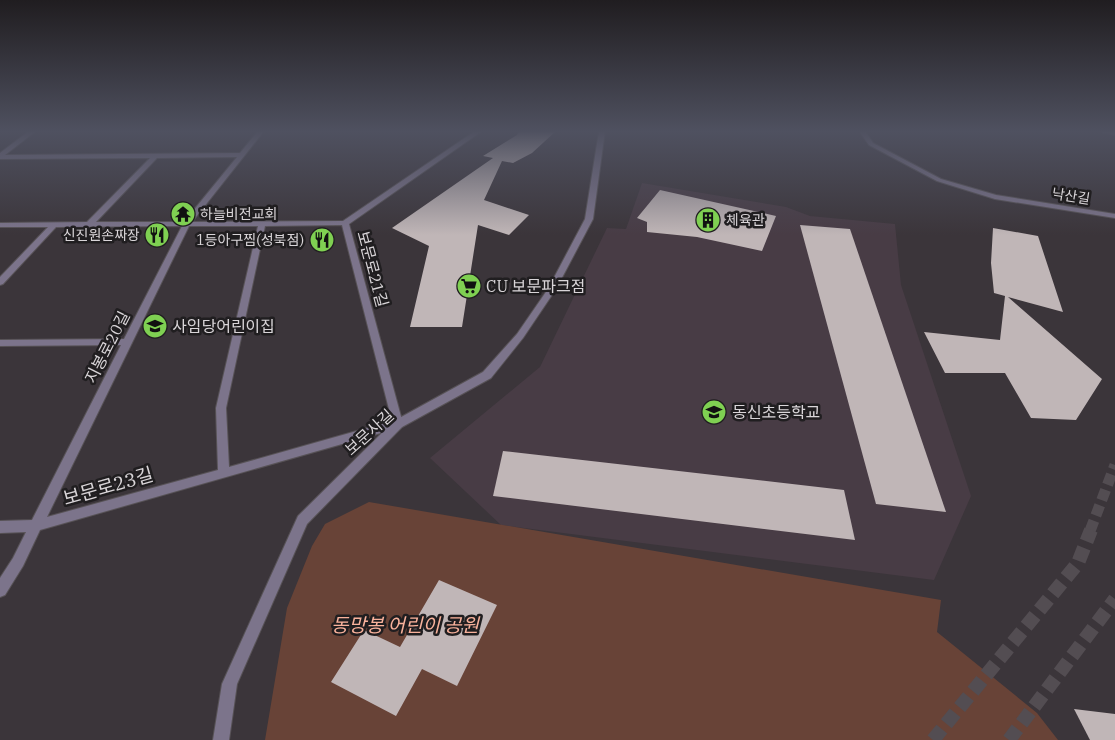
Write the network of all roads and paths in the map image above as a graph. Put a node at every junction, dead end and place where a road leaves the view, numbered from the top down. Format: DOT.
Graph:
graph roads {
  1 [pos="146,166"];
  2 [pos="234,166"];
  3 [pos="429,166"];
  4 [pos="597,166"];
  5 [pos="912,166"];
  6 [pos="1115,216"];
  7 [pos="187,223"];
  8 [pos="262,223"];
  9 [pos="345,223"];
  10 [pos="55,224"];
  11 [pos="90,224"];
  12 [pos="0,225"];
  13 [pos="0,282"];
  14 [pos="128,342"];
  15 [pos="0,343"];
  16 [pos="398,424"];
  17 [pos="224,473"];
  18 [pos="36,526"];
  19 [pos="0,527"];
  20 [pos="0,590"];
  21 [pos="221,740"];
  1 -- 11 [label="street"];
  2 -- 7 [label="street, 지봉로20길"];
  3 -- 9 [label="street"];
  4 -- 16 [label="street, 보문사길"];
  5 -- 6 [label="street, 낙산길"];
  7 -- 8 [label="street, 보문로21길"];
  7 -- 11 [label="street, 보문로21길"];
  7 -- 14 [label="street, 지봉로20길"];
  8 -- 9 [label="street, 보문로21길"];
  8 -- 17 [label="street"];
  9 -- 16 [label="street, 보문로21길"];
  10 -- 11 [label="street, 보문로21길"];
  10 -- 12 [label="street, 보문로21길"];
  10 -- 13 [label="street"];
  14 -- 15 [label="street"];
  14 -- 18 [label="street, 지봉로20길"];
  16 -- 17 [label="street, 보문로23길"];
  16 -- 21 [label="street, 보문사길"];
  17 -- 18 [label="street, 보문로23길"];
  18 -- 19 [label="street, 보문로23길"];
  18 -- 20 [label="street, 지봉로20길"];
}
